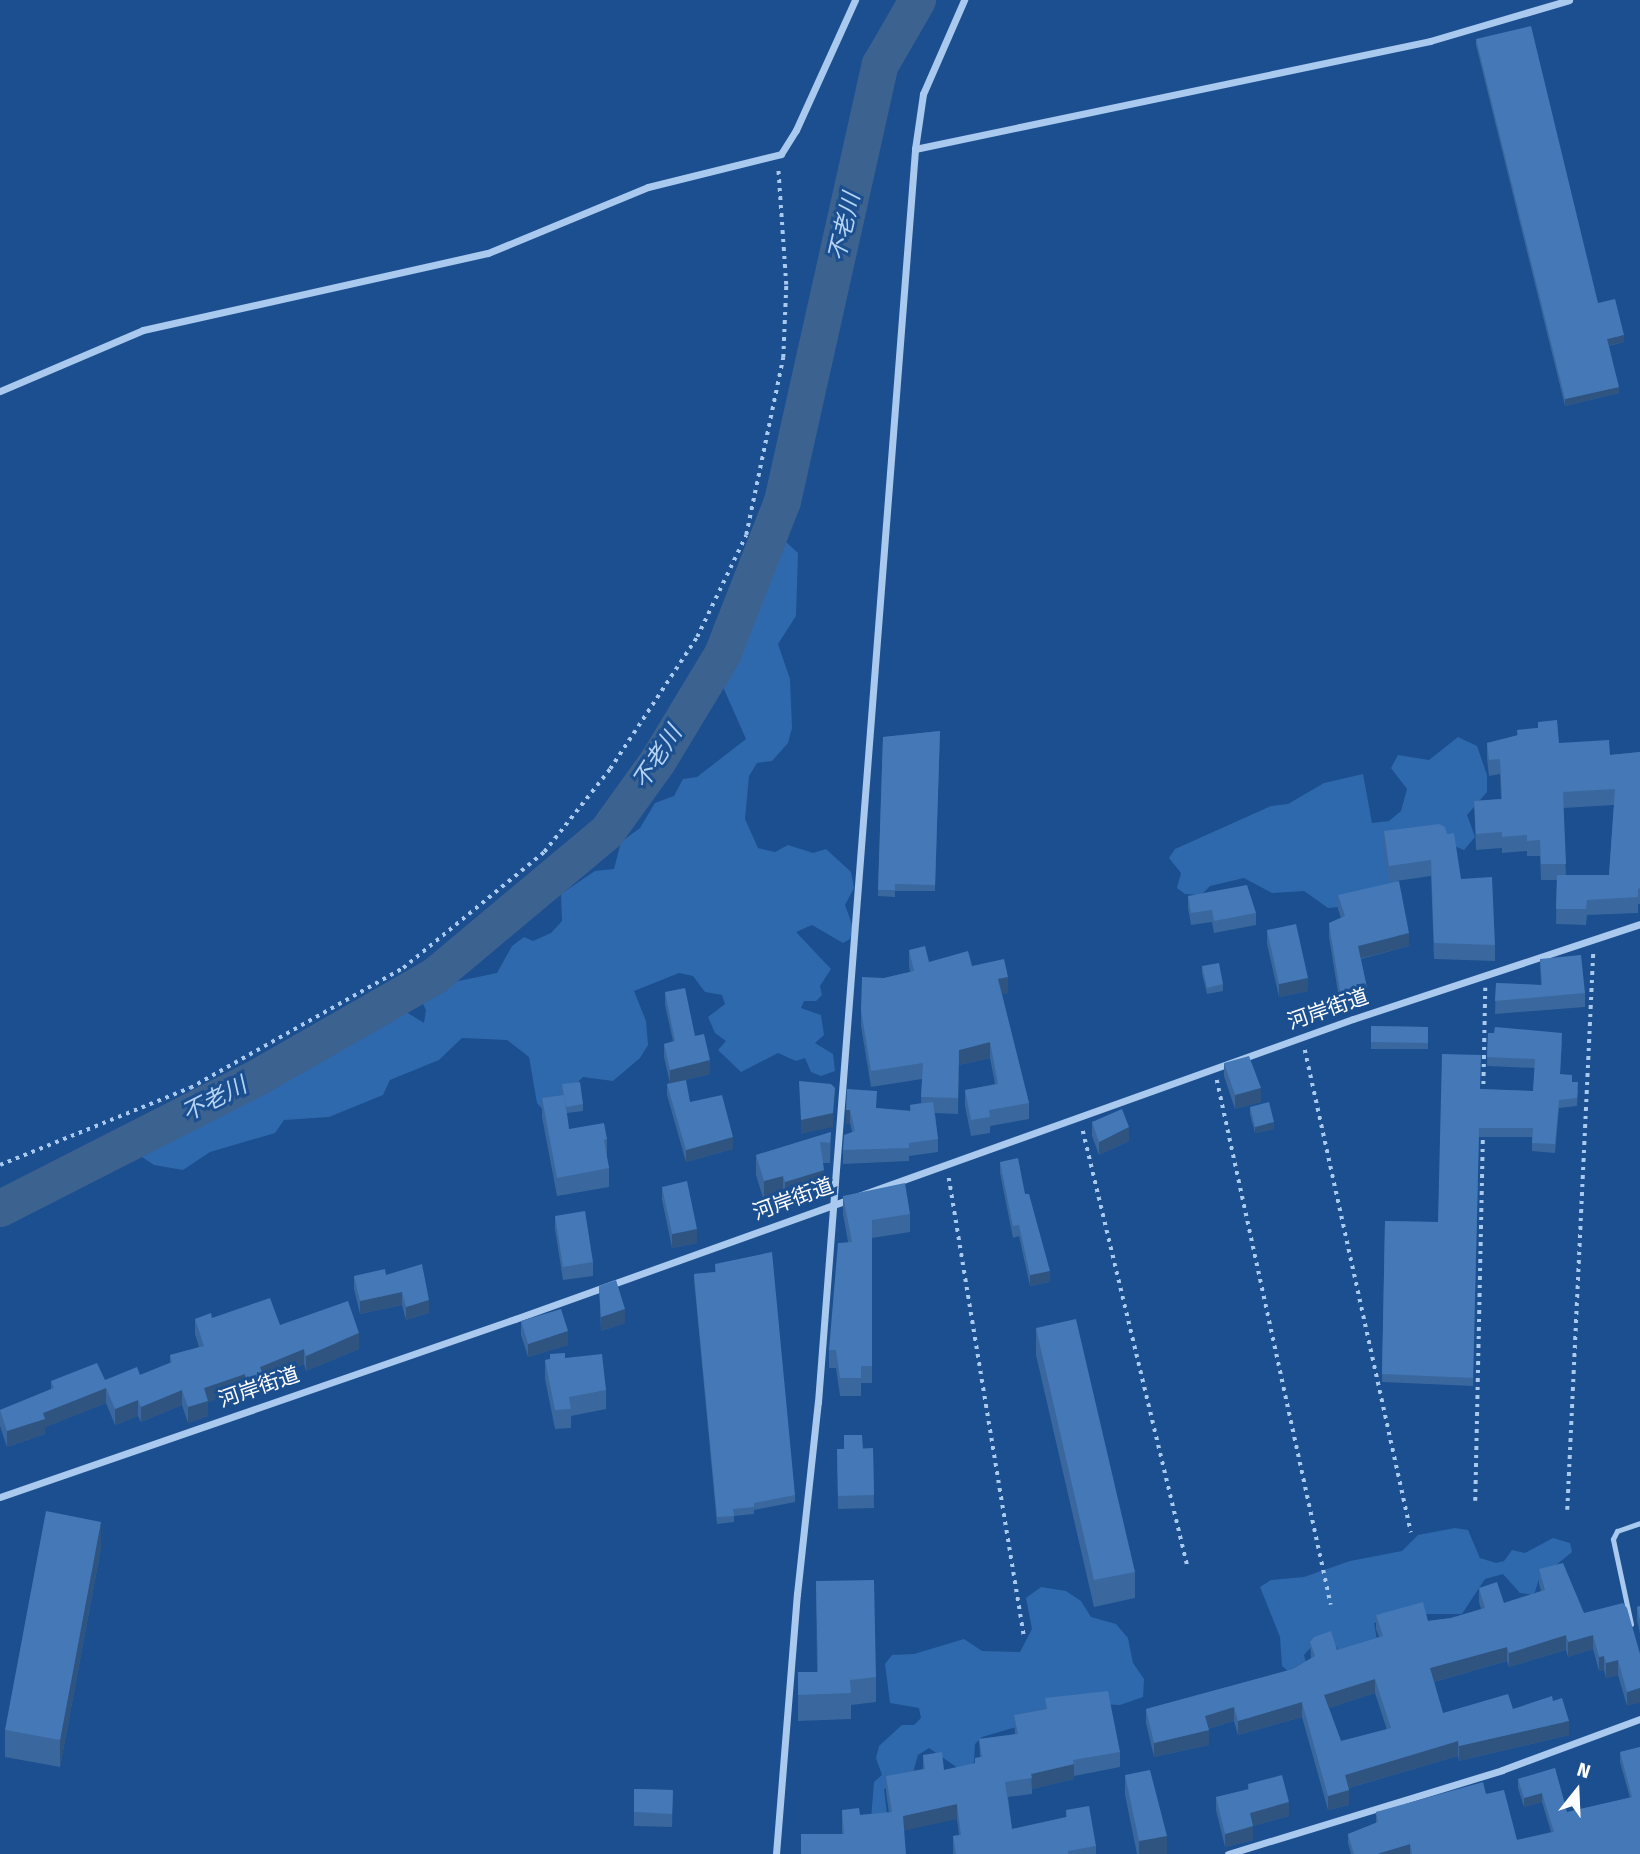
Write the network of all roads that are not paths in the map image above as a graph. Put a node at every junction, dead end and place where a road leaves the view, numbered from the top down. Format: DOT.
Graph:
graph roads {
  1 [pos="855,0"];
  2 [pos="964,0"];
  3 [pos="1569,0"];
  4 [pos="915,149"];
  5 [pos="0,391"];
  6 [pos="1640,924"];
  7 [pos="832,1203"];
  8 [pos="0,1497"];
  9 [pos="1640,1523"];
  10 [pos="1633,1632"];
  11 [pos="1640,1719"];
  12 [pos="776,1854"];
  13 [pos="1228,1854"];
  1 -- 5 [label="street"];
  2 -- 4 [label="street"];
  3 -- 4 [label="street"];
  4 -- 7 [label="street"];
  6 -- 7 [label="street, 河岸街道"];
  7 -- 8 [label="street, 河岸街道"];
  7 -- 12 [label="street"];
  9 -- 10 [label="lane"];
  11 -- 13 [label="street"];
}
